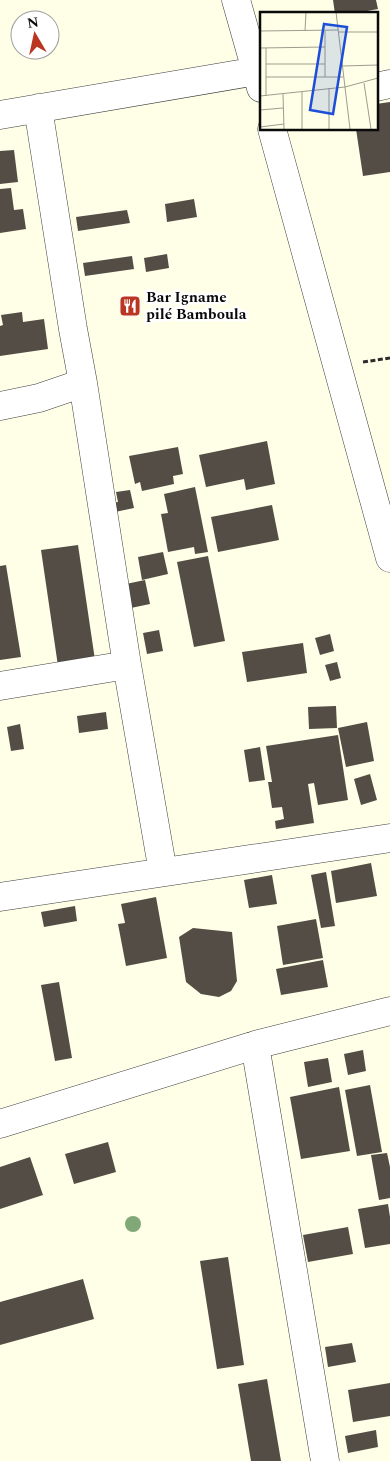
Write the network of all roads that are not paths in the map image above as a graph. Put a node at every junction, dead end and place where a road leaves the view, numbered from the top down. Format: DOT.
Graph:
graph roads {
  1 [pos="236,0"];
  2 [pos="259,80"];
  3 [pos="38,108"];
  4 [pos="0,115"];
  5 [pos="272,130"];
  6 [pos="83,382"];
  7 [pos="0,406"];
  8 [pos="390,558"];
  9 [pos="127,665"];
  10 [pos="0,686"];
  11 [pos="390,838"];
  12 [pos="164,872"];
  13 [pos="0,898"];
  14 [pos="390,1011"];
  15 [pos="255,1045"];
  16 [pos="0,1124"];
  17 [pos="325,1461"];
  1 -- 2 [label="street"];
  2 -- 3 [label="street"];
  3 -- 4 [label="street"];
  3 -- 6 [label="street"];
  5 -- 8 [label="street"];
  6 -- 7 [label="street"];
  6 -- 9 [label="street"];
  9 -- 10 [label="street"];
  9 -- 12 [label="street"];
  11 -- 12 [label="street"];
  12 -- 13 [label="street"];
  14 -- 15 [label="street"];
  15 -- 16 [label="street"];
  15 -- 17 [label="street"];
}
